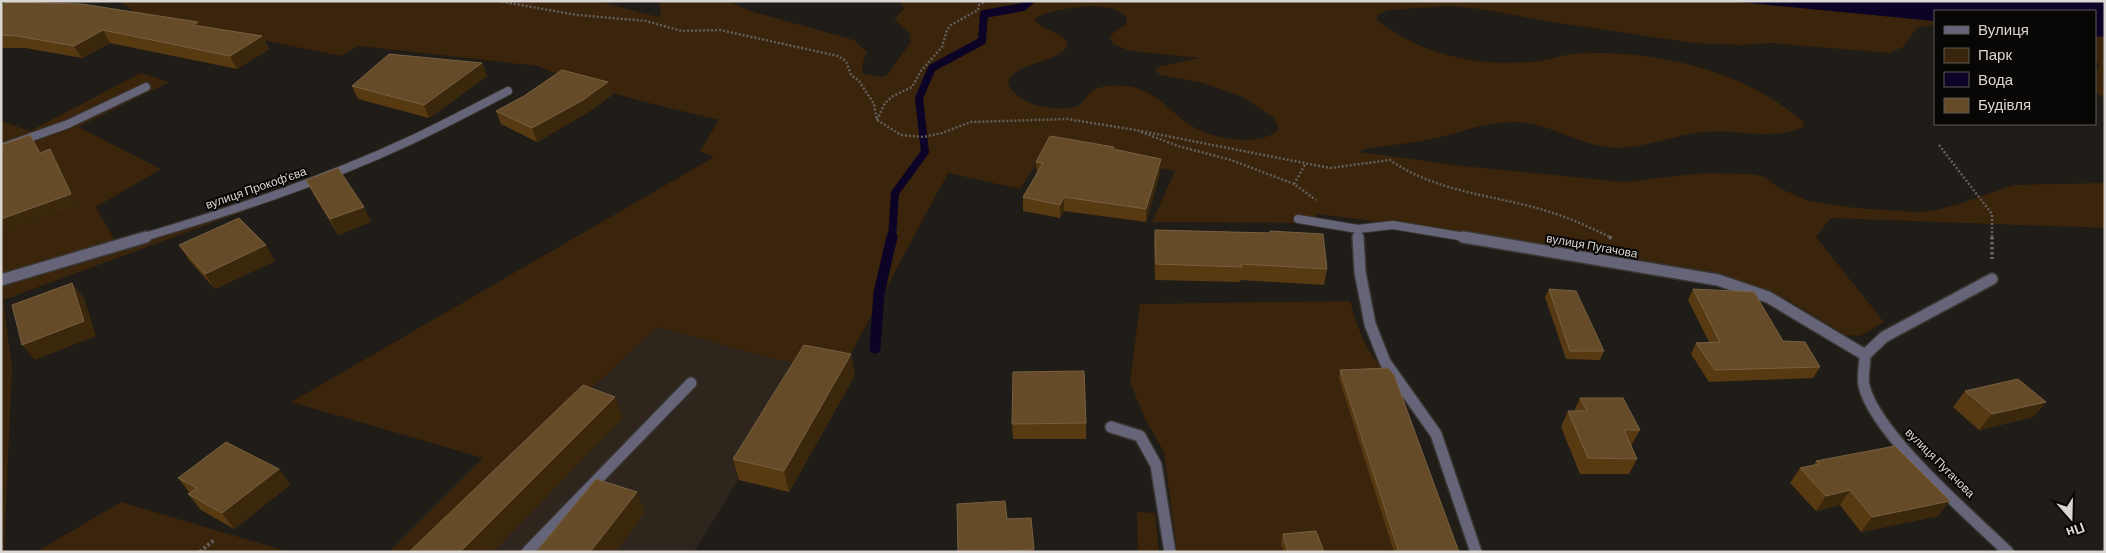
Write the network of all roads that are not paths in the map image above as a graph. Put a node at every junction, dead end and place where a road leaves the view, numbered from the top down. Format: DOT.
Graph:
graph roads {
  1 [pos="146,88"];
  2 [pos="508,91"];
  3 [pos="1,148"];
  4 [pos="1298,219"];
  5 [pos="1358,229"];
  6 [pos="1992,279"];
  7 [pos="1,280"];
  8 [pos="1865,355"];
  9 [pos="691,383"];
  10 [pos="1111,427"];
  11 [pos="527,552"];
  12 [pos="1170,552"];
  13 [pos="1476,552"];
  14 [pos="2008,552"];
  1 -- 3 [label="street"];
  2 -- 7 [label="street, вулиця Прокофʼєва"];
  4 -- 5 [label="street, вулиця Пугачова"];
  5 -- 8 [label="street, вулиця Пугачова"];
  5 -- 13 [label="street"];
  6 -- 8 [label="street"];
  8 -- 14 [label="street, вулиця Пугачова"];
  9 -- 11 [label="street"];
  10 -- 12 [label="street"];
}
